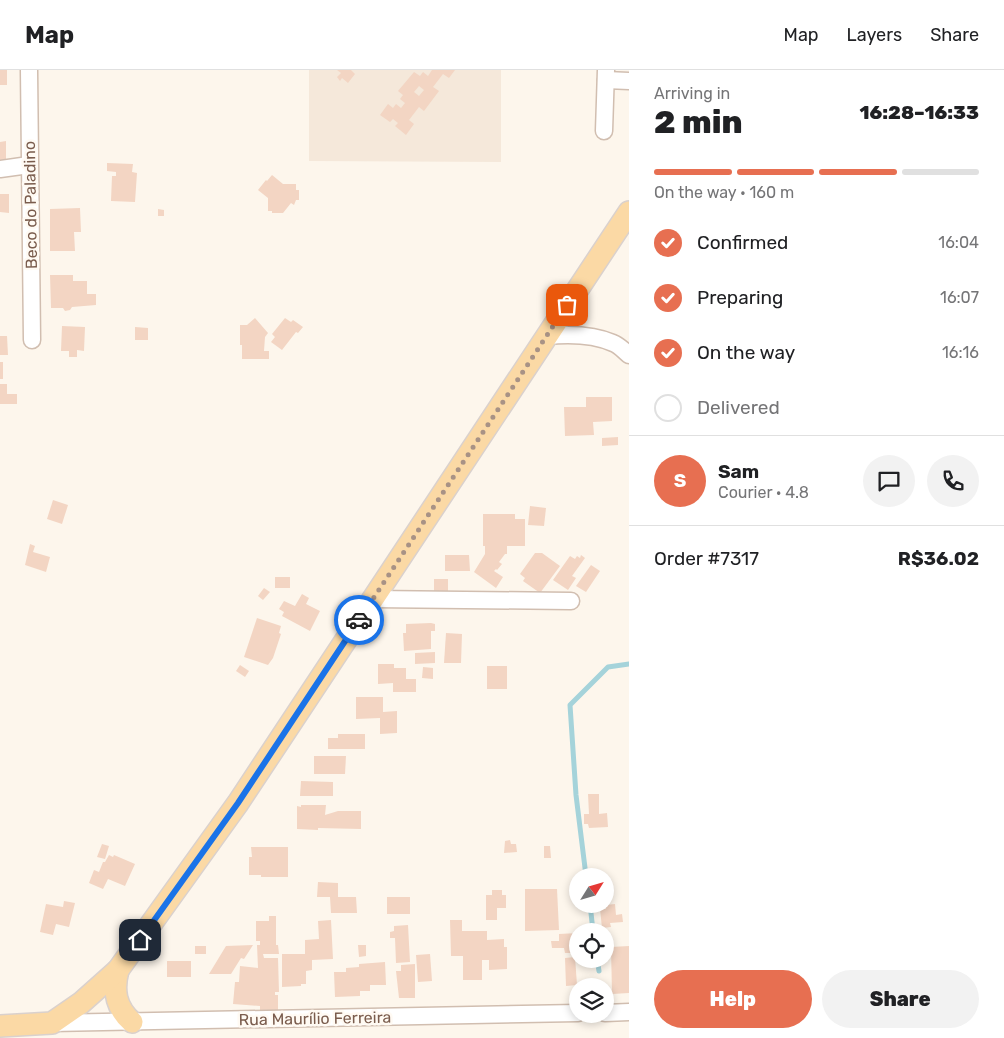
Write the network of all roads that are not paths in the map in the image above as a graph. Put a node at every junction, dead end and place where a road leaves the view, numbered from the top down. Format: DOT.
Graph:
graph roads {
  1 [pos="29,70"];
  2 [pos="606,75"];
  3 [pos="629,81"];
  4 [pos="604,131"];
  5 [pos="29,165"];
  6 [pos="0,168"];
  7 [pos="629,212"];
  8 [pos="547,336"];
  9 [pos="32,340"];
  10 [pos="629,355"];
  11 [pos="373,599"];
  12 [pos="571,601"];
  13 [pos="118,970"];
  14 [pos="629,1012"];
  15 [pos="569,1013"];
  16 [pos="614,1013"];
  17 [pos="132,1022"];
  18 [pos="52,1024"];
  19 [pos="0,1026"];
  1 -- 5 [label="street, Beco do Paladino"];
  2 -- 3 [label="street"];
  2 -- 4 [label="street"];
  5 -- 6 [label="street"];
  5 -- 9 [label="street, Beco do Paladino"];
  7 -- 8 [label="main road"];
  8 -- 10 [label="street"];
  8 -- 11 [label="main road"];
  11 -- 12 [label="street"];
  11 -- 13 [label="main road"];
  13 -- 17 [label="main road"];
  13 -- 18 [label="main road"];
  14 -- 16 [label="street"];
  15 -- 17 [label="street, Rua Maurílio Ferreira"];
  17 -- 18 [label="street, Rua Maurílio Ferreira"];
  18 -- 19 [label="main road"];
}
